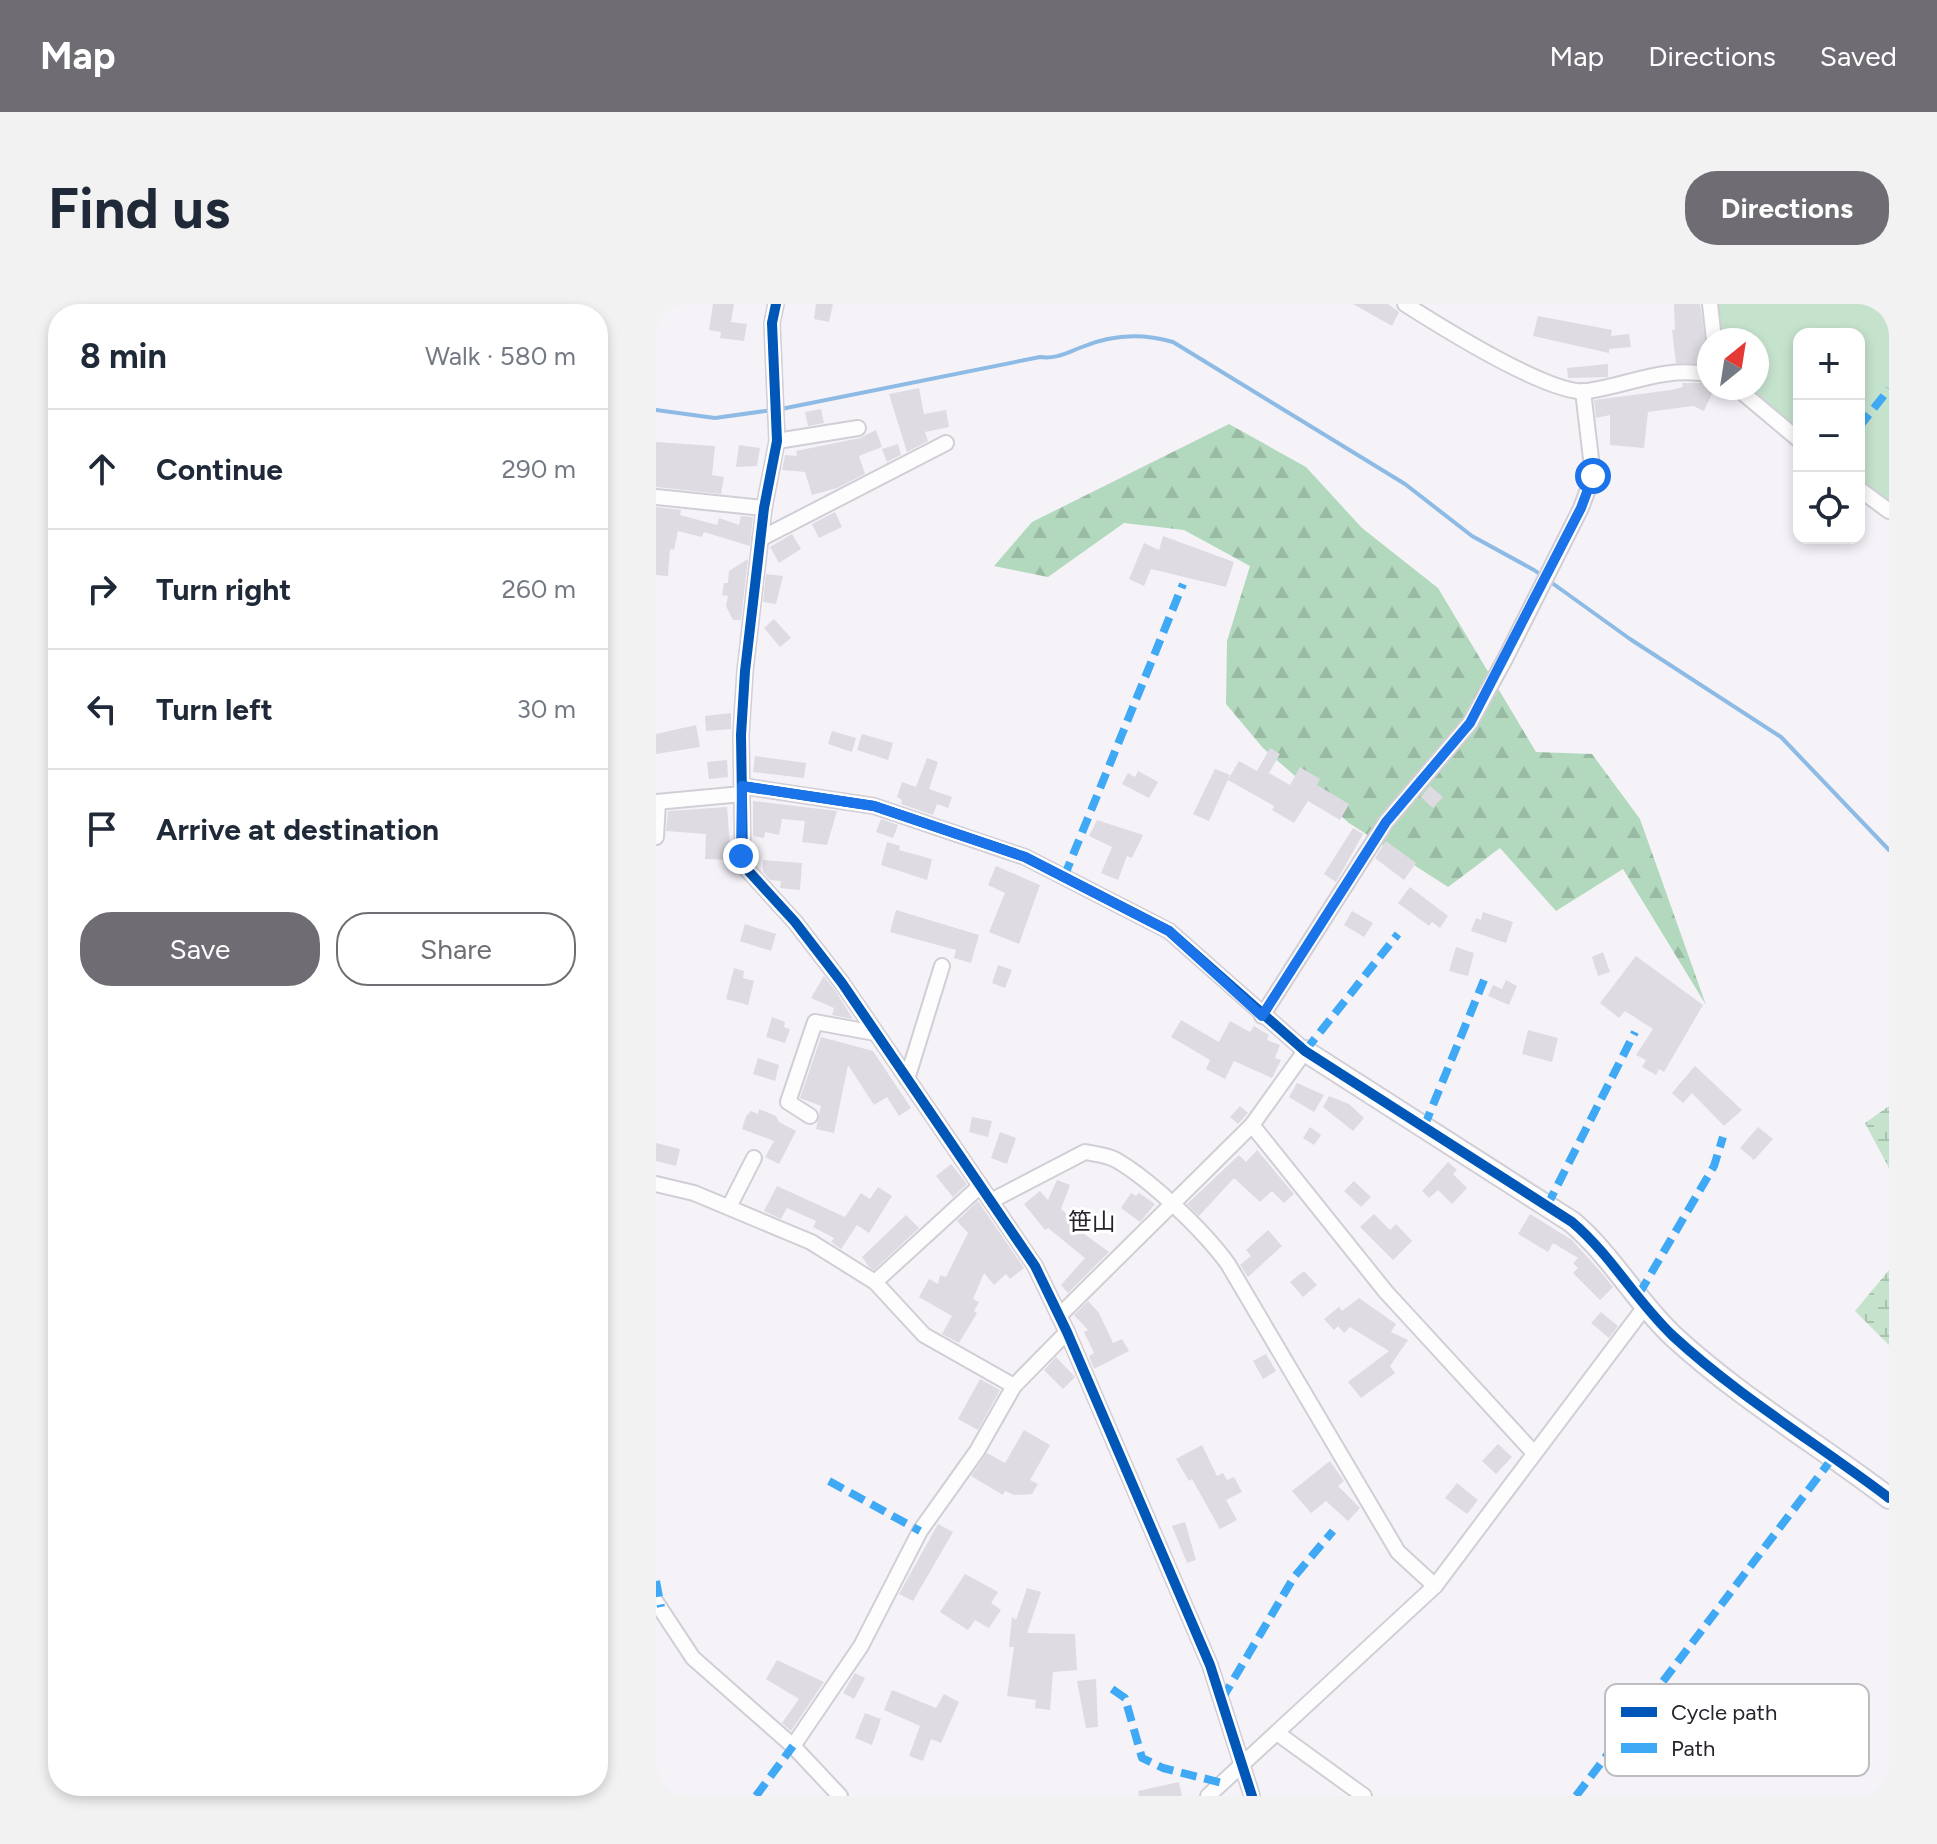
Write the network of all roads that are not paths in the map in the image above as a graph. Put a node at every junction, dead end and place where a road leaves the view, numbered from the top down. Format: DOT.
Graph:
graph roads {
  1 [pos="776,304"];
  2 [pos="1710,304"];
  3 [pos="1408,305"];
  4 [pos="1713,328"];
  5 [pos="1697,372"];
  6 [pos="1583,391"];
  7 [pos="1751,400"];
  8 [pos="858,428"];
  9 [pos="1793,435"];
  10 [pos="777,441"];
  11 [pos="946,443"];
  12 [pos="1865,493"];
  13 [pos="656,497"];
  14 [pos="764,508"];
  15 [pos="1889,511"];
  16 [pos="760,539"];
  17 [pos="742,790"];
  18 [pos="657,802"];
  19 [pos="656,837"];
  20 [pos="942,966"];
  21 [pos="1262,1016"];
  22 [pos="875,1033"];
  23 [pos="1305,1051"];
  24 [pos="907,1079"];
  25 [pos="810,1116"];
  26 [pos="1252,1125"];
  27 [pos="754,1158"];
  28 [pos="656,1184"];
  29 [pos="980,1186"];
  30 [pos="991,1201"];
  31 [pos="1172,1205"];
  32 [pos="729,1207"];
  33 [pos="875,1282"];
  34 [pos="1647,1304"];
  35 [pos="1059,1316"];
  36 [pos="1067,1332"];
  37 [pos="1014,1386"];
  38 [pos="1533,1452"];
  39 [pos="1889,1498"];
  40 [pos="1435,1586"];
  41 [pos="656,1602"];
  42 [pos="1277,1733"];
  43 [pos="793,1746"];
  44 [pos="1243,1763"];
  45 [pos="840,1796"];
  46 [pos="1208,1796"];
  47 [pos="1252,1796"];
  48 [pos="1364,1796"];
  1 -- 10 [label="street"];
  2 -- 4 [label="street"];
  3 -- 6 [label="street"];
  5 -- 6 [label="street"];
  6 -- 21 [label="street"];
  7 -- 9 [label="street"];
  8 -- 10 [label="street"];
  10 -- 14 [label="street"];
  11 -- 16 [label="street"];
  12 -- 15 [label="street"];
  13 -- 14 [label="street"];
  14 -- 16 [label="street"];
  16 -- 17 [label="street"];
  17 -- 18 [label="street"];
  17 -- 21 [label="street"];
  17 -- 22 [label="street"];
  18 -- 19 [label="street"];
  20 -- 24 [label="street"];
  21 -- 23 [label="street"];
  22 -- 24 [label="street"];
  22 -- 25 [label="street"];
  23 -- 26 [label="street"];
  23 -- 34 [label="street"];
  24 -- 29 [label="street"];
  26 -- 31 [label="street"];
  26 -- 38 [label="street"];
  27 -- 32 [label="street"];
  28 -- 32 [label="street"];
  29 -- 30 [label="street"];
  29 -- 33 [label="street"];
  30 -- 31 [label="street"];
  30 -- 35 [label="street"];
  31 -- 35 [label="street"];
  31 -- 40 [label="street"];
  32 -- 33 [label="street"];
  33 -- 37 [label="street"];
  34 -- 38 [label="street"];
  34 -- 39 [label="street"];
  35 -- 36 [label="street"];
  36 -- 37 [label="street"];
  36 -- 44 [label="street"];
  37 -- 43 [label="street"];
  38 -- 40 [label="street"];
  40 -- 42 [label="street"];
  41 -- 43 [label="street"];
  42 -- 44 [label="street"];
  42 -- 48 [label="street"];
  43 -- 45 [label="street"];
  44 -- 46 [label="street"];
  44 -- 47 [label="street"];
}
